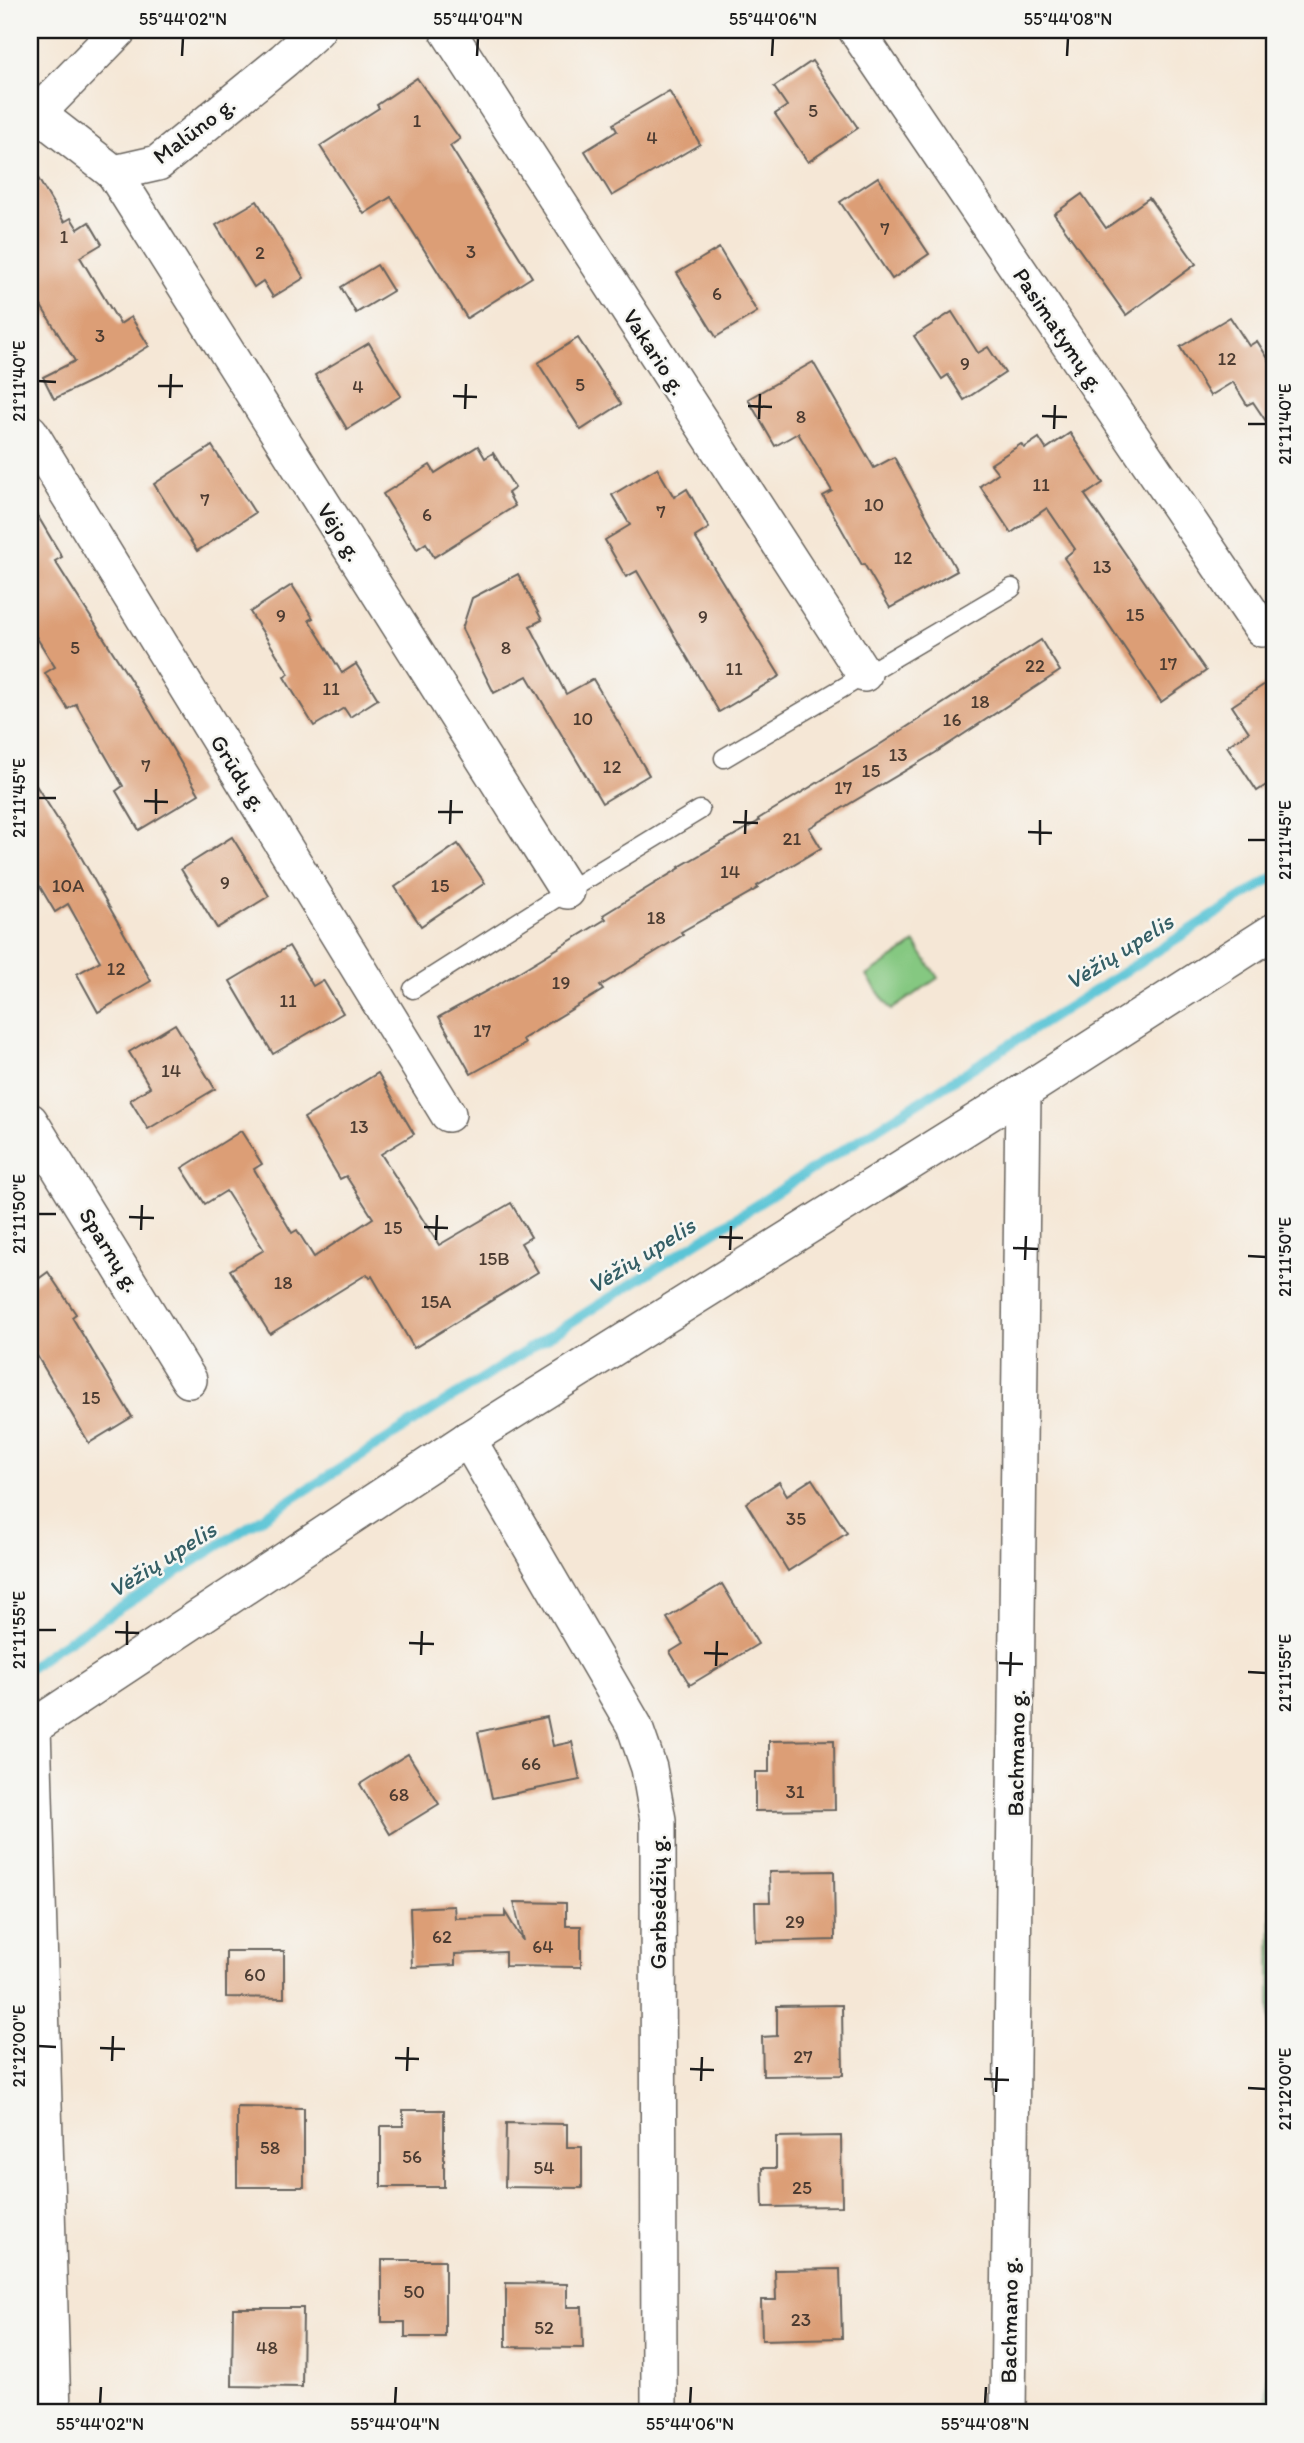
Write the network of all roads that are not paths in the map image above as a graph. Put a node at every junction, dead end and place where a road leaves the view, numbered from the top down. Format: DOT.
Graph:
graph roads {
  1 [pos="118,30"];
  2 [pos="317,30"];
  3 [pos="447,30"];
  4 [pos="856,30"];
  5 [pos="33,113"];
  6 [pos="114,173"];
  7 [pos="30,432"];
  8 [pos="1012,588"];
  9 [pos="1262,629"];
  10 [pos="864,674"];
  11 [pos="724,758"];
  12 [pos="700,810"];
  13 [pos="567,891"];
  14 [pos="1274,931"];
  15 [pos="413,989"];
  16 [pos="1023,1092"];
  17 [pos="448,1114"];
  18 [pos="30,1121"];
  19 [pos="190,1380"];
  20 [pos="468,1439"];
  21 [pos="31,1728"];
  22 [pos="54,2413"];
  23 [pos="659,2413"];
  24 [pos="1008,2413"];
  1 -- 5 [label="street"];
  2 -- 6 [label="street, Malūno g."];
  3 -- 10 [label="street, Vakario g."];
  4 -- 9 [label="street, Pasimatymų g."];
  5 -- 6 [label="street"];
  6 -- 13 [label="street, Vėjo g."];
  7 -- 17 [label="street, Grūdų g."];
  8 -- 10 [label="lane"];
  10 -- 11 [label="lane"];
  12 -- 13 [label="lane"];
  13 -- 15 [label="lane"];
  14 -- 16 [label="street"];
  16 -- 20 [label="street"];
  16 -- 24 [label="street, Bachmano g."];
  18 -- 19 [label="street, Sparnų g."];
  20 -- 21 [label="street"];
  20 -- 23 [label="street, Garbsėdžių g."];
  21 -- 22 [label="street"];
}
